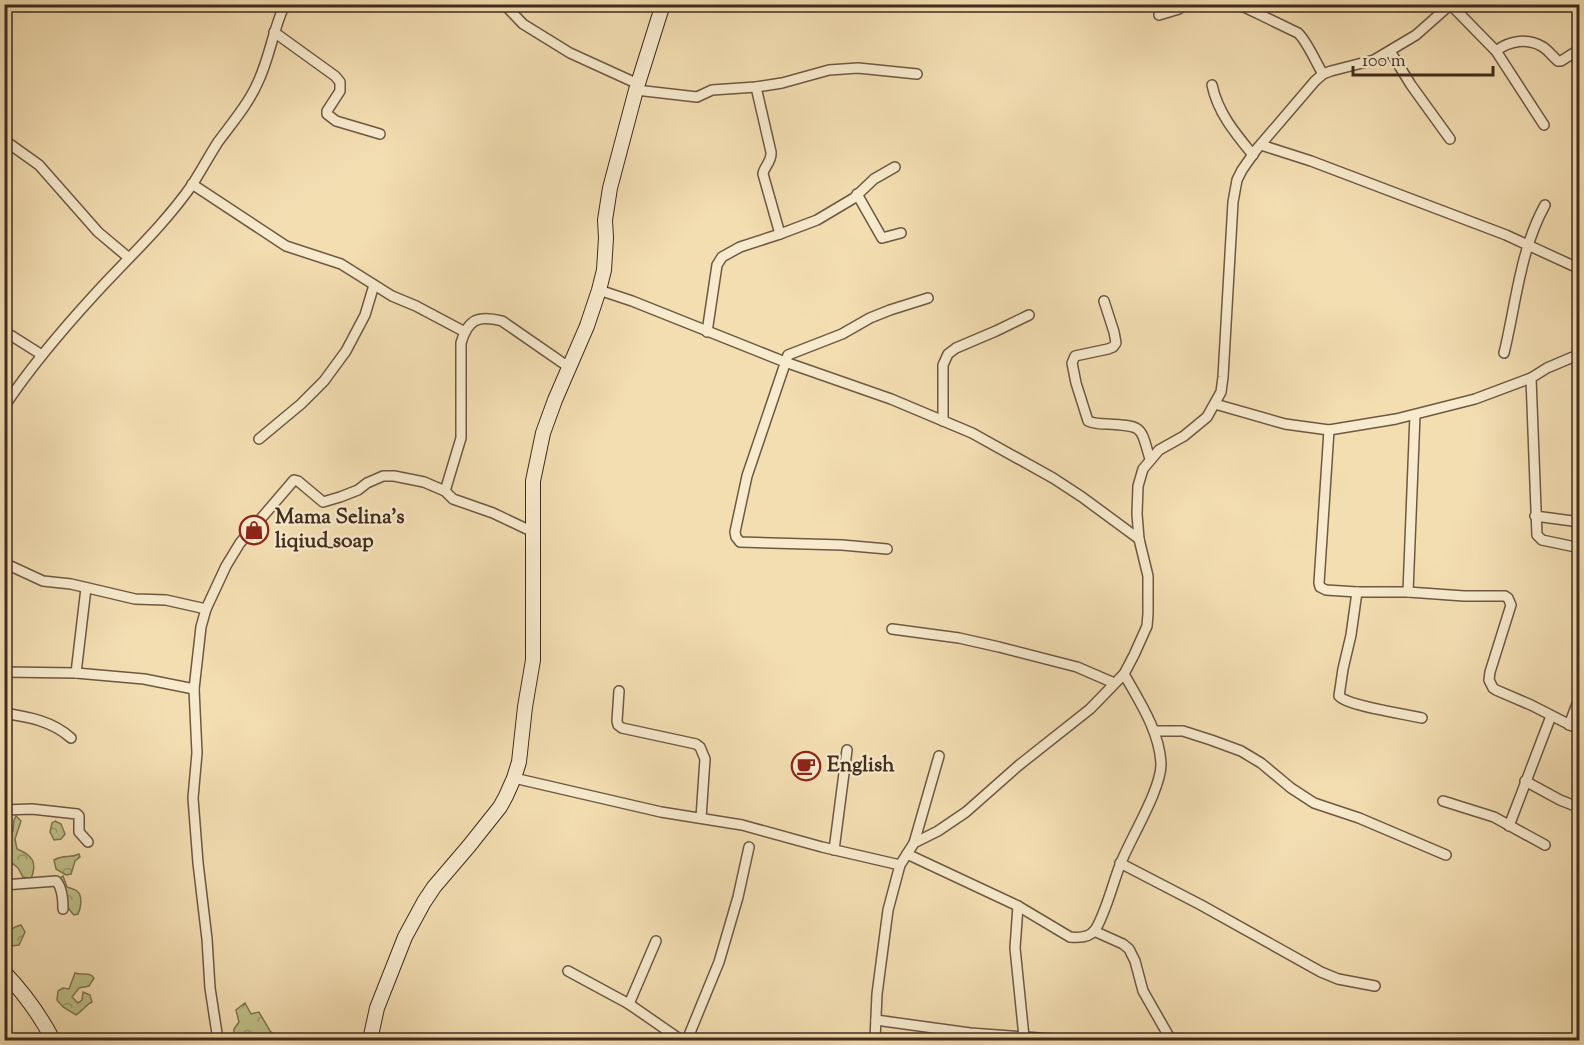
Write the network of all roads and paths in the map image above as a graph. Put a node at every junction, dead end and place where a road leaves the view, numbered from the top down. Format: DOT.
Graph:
graph roads {
  1 [pos="285,4"];
  2 [pos="504,4"];
  3 [pos="663,4"];
  4 [pos="1181,4"];
  5 [pos="1239,4"];
  6 [pos="1263,4"];
  7 [pos="1451,5"];
  8 [pos="1254,12"];
  9 [pos="1159,15"];
  10 [pos="274,32"];
  11 [pos="1580,49"];
  12 [pos="1390,51"];
  13 [pos="1496,51"];
  14 [pos="917,74"];
  15 [pos="1323,74"];
  16 [pos="1212,85"];
  17 [pos="637,87"];
  18 [pos="756,87"];
  19 [pos="1544,125"];
  20 [pos="380,134"];
  21 [pos="1450,139"];
  22 [pos="4,140"];
  23 [pos="1261,145"];
  24 [pos="1253,155"];
  25 [pos="895,167"];
  26 [pos="192,184"];
  27 [pos="857,194"];
  28 [pos="1545,206"];
  29 [pos="901,233"];
  30 [pos="780,234"];
  31 [pos="1528,245"];
  32 [pos="129,258"];
  33 [pos="1580,269"];
  34 [pos="374,285"];
  35 [pos="599,290"];
  36 [pos="928,298"];
  37 [pos="1104,301"];
  38 [pos="1029,315"];
  39 [pos="4,331"];
  40 [pos="465,332"];
  41 [pos="707,332"];
  42 [pos="1504,353"];
  43 [pos="1580,354"];
  44 [pos="42,355"];
  45 [pos="785,362"];
  46 [pos="570,368"];
  47 [pos="1531,378"];
  48 [pos="1215,404"];
  49 [pos="4,407"];
  50 [pos="1415,415"];
  51 [pos="943,421"];
  52 [pos="1329,430"];
  53 [pos="259,439"];
  54 [pos="1150,459"];
  55 [pos="445,492"];
  56 [pos="1535,516"];
  57 [pos="1580,522"];
  58 [pos="533,532"];
  59 [pos="1139,539"];
  60 [pos="1580,548"];
  61 [pos="887,549"];
  62 [pos="4,563"];
  63 [pos="86,588"];
  64 [pos="1357,592"];
  65 [pos="1408,592"];
  66 [pos="206,609"];
  67 [pos="892,629"];
  68 [pos="4,672"];
  69 [pos="76,673"];
  70 [pos="1124,674"];
  71 [pos="1114,683"];
  72 [pos="194,689"];
  73 [pos="619,691"];
  74 [pos="1580,696"];
  75 [pos="4,713"];
  76 [pos="1551,716"];
  77 [pos="1422,718"];
  78 [pos="1569,725"];
  79 [pos="1580,730"];
  80 [pos="1154,731"];
  81 [pos="71,738"];
  82 [pos="847,750"];
  83 [pos="939,756"];
  84 [pos="514,778"];
  85 [pos="1525,781"];
  86 [pos="1443,801"];
  87 [pos="1580,808"];
  88 [pos="4,810"];
  89 [pos="701,818"];
  90 [pos="1509,826"];
  91 [pos="88,842"];
  92 [pos="914,843"];
  93 [pos="1545,845"];
  94 [pos="749,847"];
  95 [pos="834,850"];
  96 [pos="907,854"];
  97 [pos="1446,855"];
  98 [pos="1120,864"];
  99 [pos="900,865"];
  100 [pos="4,885"];
  101 [pos="1018,906"];
  102 [pos="63,909"];
  103 [pos="1094,931"];
  104 [pos="656,941"];
  105 [pos="568,971"];
  106 [pos="4,972"];
  107 [pos="1375,986"];
  108 [pos="628,1004"];
  109 [pos="876,1020"];
  110 [pos="1024,1037"];
  111 [pos="53,1041"];
  112 [pos="218,1041"];
  113 [pos="370,1041"];
  114 [pos="681,1041"];
  115 [pos="687,1041"];
  116 [pos="875,1041"];
  117 [pos="1065,1041"];
  118 [pos="1171,1041"];
  1 -- 10 [label="street"];
  2 -- 17 [label="street"];
  3 -- 17 [label="street"];
  4 -- 9 [label="street"];
  5 -- 8 [label="street"];
  6 -- 8 [label="street"];
  7 -- 12 [label="street"];
  7 -- 13 [label="street"];
  8 -- 15 [label="street"];
  10 -- 20 [label="street"];
  10 -- 26 [label="street"];
  11 -- 13 [label="street"];
  12 -- 15 [label="street"];
  12 -- 21 [label="street"];
  13 -- 19 [label="street"];
  14 -- 18 [label="street"];
  15 -- 23 [label="street"];
  16 -- 24 [label="street"];
  17 -- 18 [label="street"];
  17 -- 35 [label="street"];
  18 -- 30 [label="street"];
  22 -- 32 [label="street"];
  23 -- 24 [label="street"];
  23 -- 31 [label="street"];
  24 -- 48 [label="street"];
  25 -- 27 [label="street"];
  26 -- 32 [label="street"];
  26 -- 34 [label="street"];
  27 -- 29 [label="street"];
  27 -- 30 [label="street"];
  28 -- 31 [label="street"];
  30 -- 41 [label="street"];
  31 -- 33 [label="street"];
  31 -- 42 [label="street"];
  32 -- 44 [label="street"];
  34 -- 40 [label="street"];
  34 -- 53 [label="street"];
  35 -- 41 [label="street"];
  35 -- 46 [label="street"];
  36 -- 45 [label="street"];
  37 -- 54 [label="street"];
  38 -- 51 [label="street"];
  39 -- 44 [label="street"];
  40 -- 46 [label="street"];
  40 -- 55 [label="street"];
  41 -- 45 [label="street"];
  43 -- 47 [label="street"];
  44 -- 49 [label="street"];
  45 -- 51 [label="street"];
  45 -- 61 [label="street"];
  46 -- 58 [label="street"];
  47 -- 50 [label="street"];
  47 -- 56 [label="street"];
  48 -- 52 [label="street"];
  48 -- 54 [label="street"];
  50 -- 52 [label="street"];
  50 -- 65 [label="street"];
  51 -- 59 [label="street"];
  52 -- 64 [label="street"];
  54 -- 59 [label="street"];
  55 -- 58 [label="street"];
  55 -- 66 [label="street"];
  56 -- 57 [label="street"];
  56 -- 60 [label="street"];
  58 -- 84 [label="street"];
  59 -- 70 [label="street"];
  62 -- 63 [label="street"];
  63 -- 66 [label="street"];
  63 -- 69 [label="street"];
  64 -- 65 [label="street"];
  64 -- 77 [label="street"];
  65 -- 76 [label="street"];
  66 -- 72 [label="street"];
  67 -- 71 [label="street"];
  68 -- 69 [label="street"];
  69 -- 72 [label="street"];
  70 -- 71 [label="street"];
  70 -- 80 [label="street"];
  71 -- 92 [label="street"];
  72 -- 112 [label="street"];
  73 -- 89 [label="street"];
  74 -- 78 [label="street"];
  75 -- 81 [label="street"];
  76 -- 78 [label="street"];
  76 -- 85 [label="street"];
  78 -- 79 [label="street"];
  80 -- 97 [label="street"];
  80 -- 98 [label="street"];
  82 -- 95 [label="street"];
  83 -- 92 [label="street"];
  84 -- 89 [label="street"];
  84 -- 113 [label="street"];
  85 -- 87 [label="street"];
  85 -- 90 [label="street"];
  86 -- 90 [label="street"];
  88 -- 91 [label="street"];
  89 -- 95 [label="street"];
  90 -- 93 [label="street"];
  92 -- 96 [label="street"];
  94 -- 115 [label="street"];
  95 -- 99 [label="street"];
  96 -- 99 [label="street"];
  96 -- 101 [label="street"];
  98 -- 103 [label="street"];
  98 -- 107 [label="street"];
  99 -- 109 [label="street"];
  100 -- 102 [label="street"];
  101 -- 103 [label="street"];
  101 -- 110 [label="street"];
  103 -- 118 [label="street"];
  104 -- 108 [label="street"];
  105 -- 108 [label="street"];
  106 -- 111 [label="street"];
  108 -- 114 [label="street"];
  109 -- 110 [label="street"];
  109 -- 116 [label="street"];
  110 -- 117 [label="street"];
}
